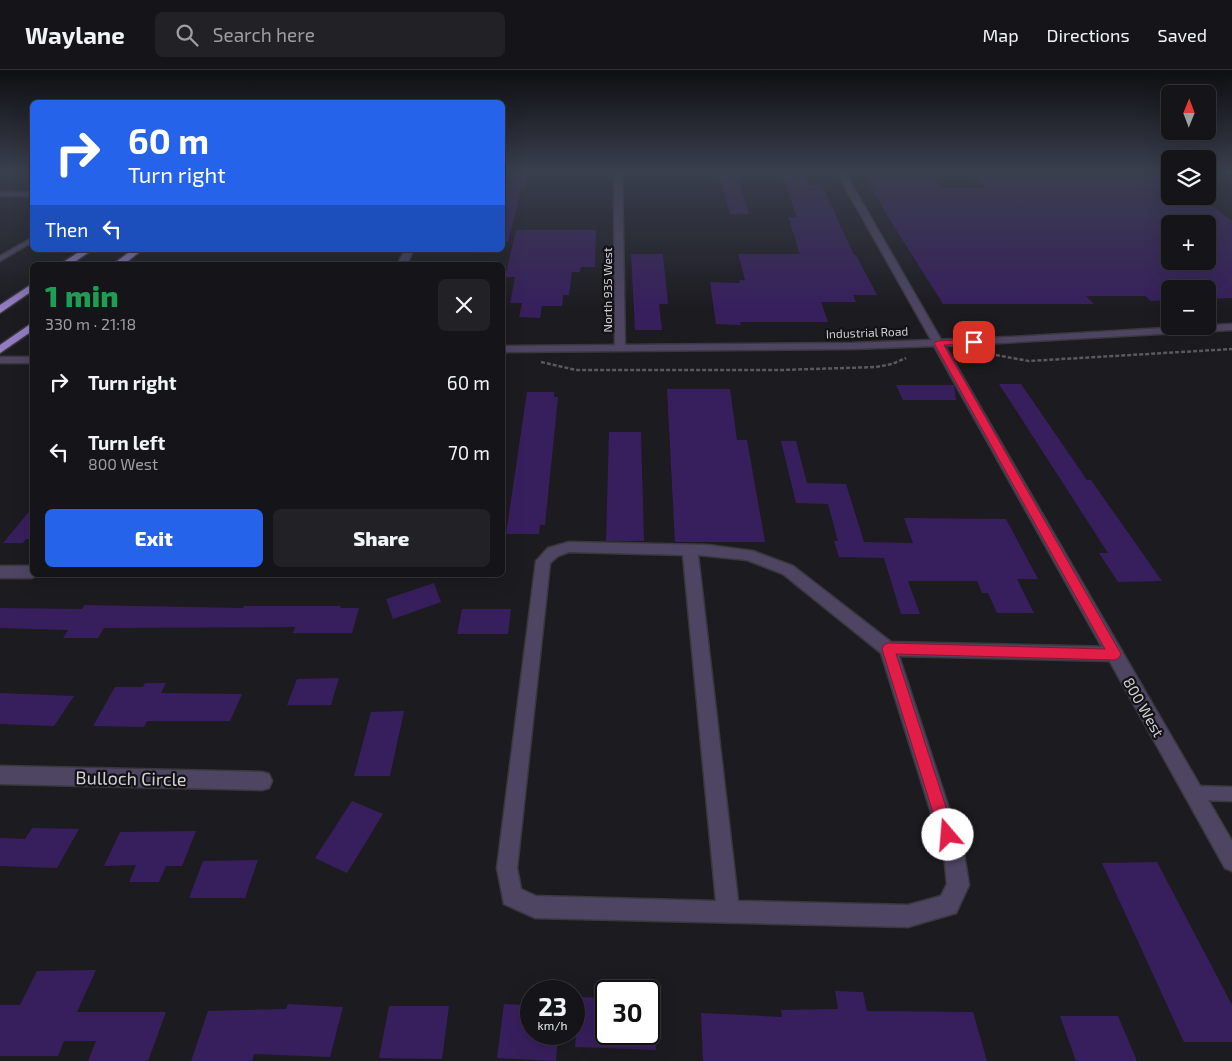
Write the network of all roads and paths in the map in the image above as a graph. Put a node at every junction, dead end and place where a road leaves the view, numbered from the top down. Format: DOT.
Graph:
graph roads {
  1 [pos="619,217"];
  2 [pos="866,217"];
  3 [pos="30,241"];
  4 [pos="85,252"];
  5 [pos="135,252"];
  6 [pos="0,258"];
  7 [pos="69,262"];
  8 [pos="121,262"];
  9 [pos="30,288"];
  10 [pos="0,310"];
  11 [pos="1232,327"];
  12 [pos="30,328"];
  13 [pos="938,343"];
  14 [pos="620,348"];
  15 [pos="1232,349"];
  16 [pos="0,350"];
  17 [pos="505,350"];
  18 [pos="985,354"];
  19 [pos="909,357"];
  20 [pos="0,360"];
  21 [pos="30,360"];
  22 [pos="538,362"];
  23 [pos="690,550"];
  24 [pos="0,572"];
  25 [pos="30,572"];
  26 [pos="888,649"];
  27 [pos="1115,654"];
  28 [pos="0,775"];
  29 [pos="262,781"];
  30 [pos="1194,793"];
  31 [pos="1232,794"];
  32 [pos="1232,862"];
  33 [pos="728,911"];
  1 -- 14 [label="street, North 935 West"];
  2 -- 13 [label="street, 800 West"];
  3 -- 6 [label="lane"];
  4 -- 7 [label="highway"];
  5 -- 8 [label="highway"];
  9 -- 10 [label="highway"];
  11 -- 13 [label="street, Industrial Road"];
  12 -- 16 [label="highway"];
  13 -- 14 [label="street, Industrial Road"];
  13 -- 27 [label="street, 800 West"];
  14 -- 17 [label="street, Industrial Road"];
  15 -- 18 [label="path"];
  19 -- 22 [label="path"];
  20 -- 21 [label="street"];
  23 -- 26 [label="street"];
  23 -- 33 [label="street"];
  23 -- 33 [label="street"];
  24 -- 25 [label="street"];
  26 -- 27 [label="street"];
  26 -- 33 [label="street"];
  27 -- 30 [label="street, 800 West"];
  28 -- 29 [label="street, Bulloch Circle"];
  30 -- 31 [label="lane"];
  30 -- 32 [label="street, 800 West"];
}
